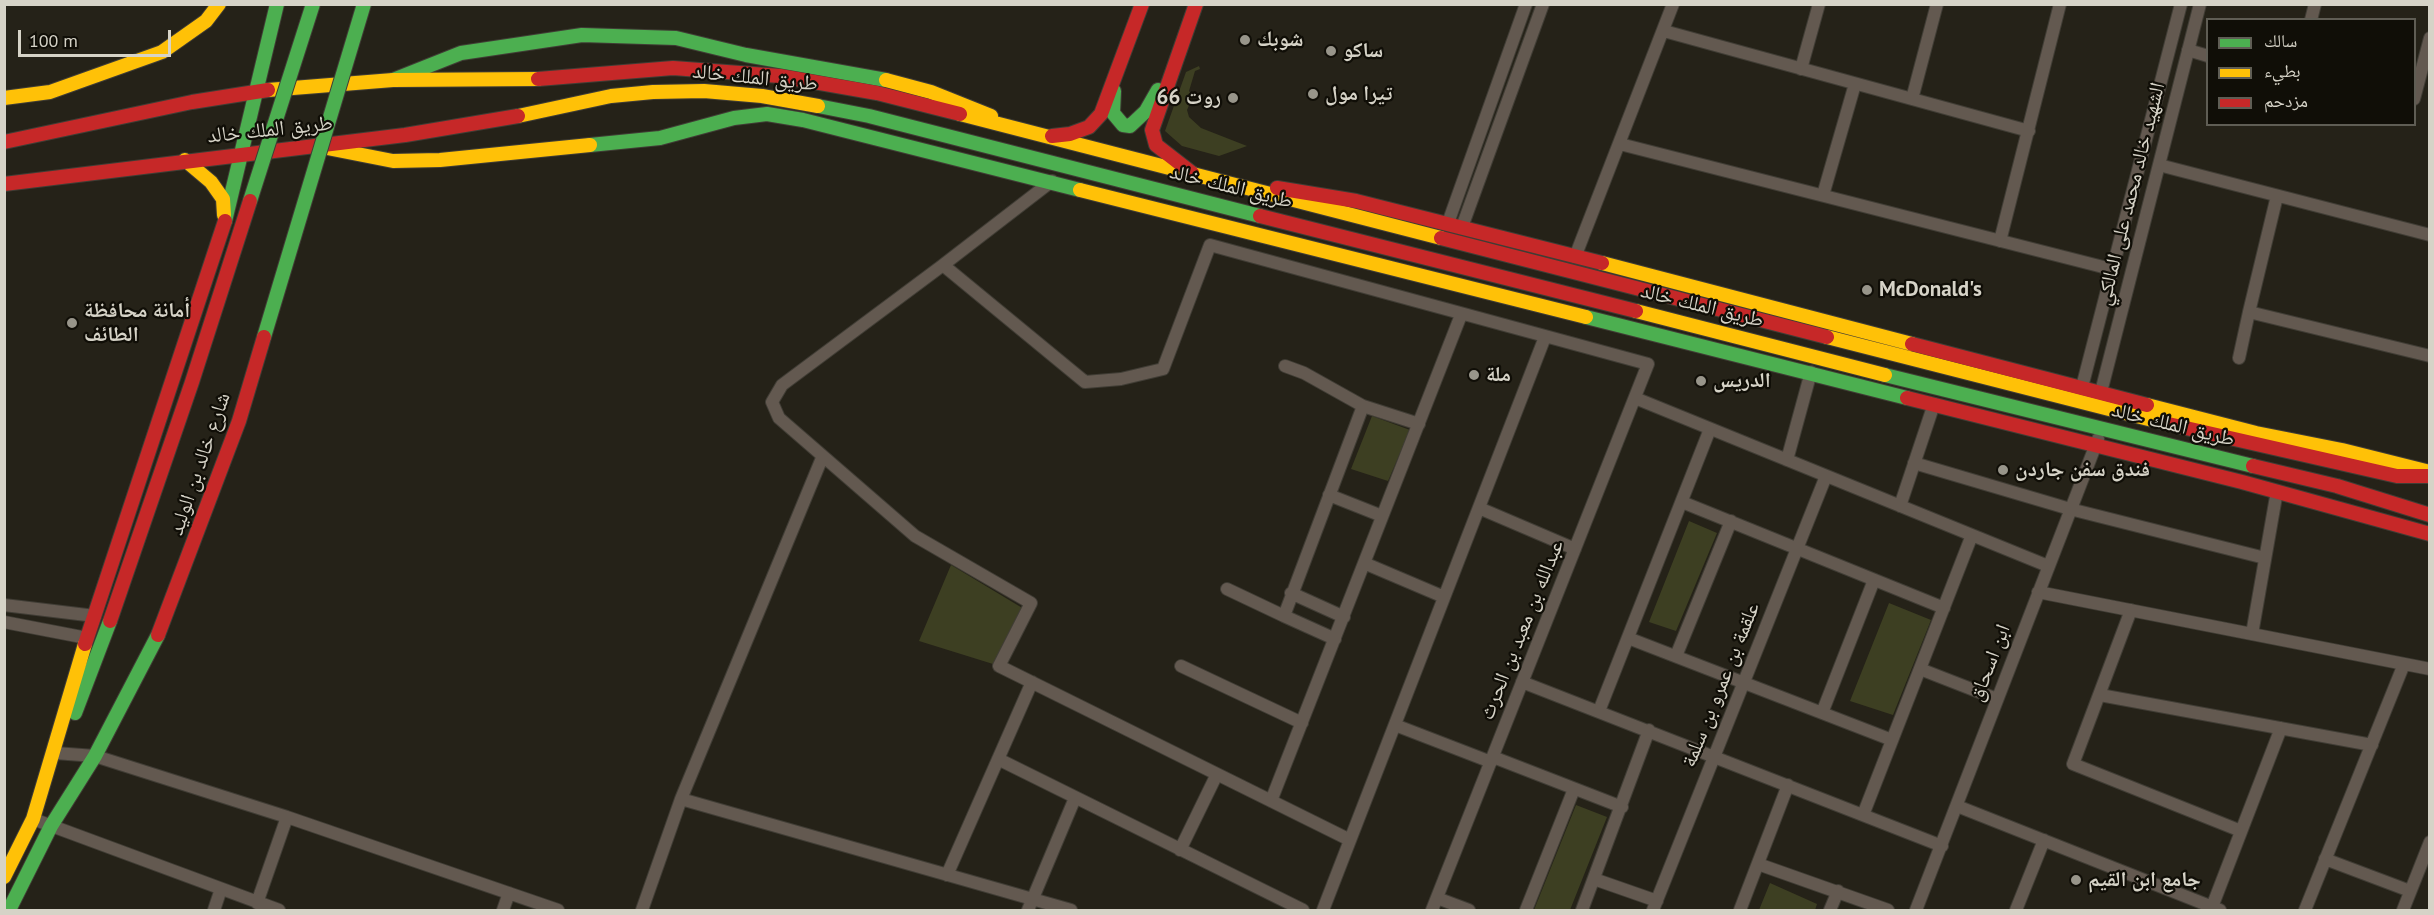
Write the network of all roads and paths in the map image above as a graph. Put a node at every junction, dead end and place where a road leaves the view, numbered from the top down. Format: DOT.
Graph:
graph roads {
  1 [pos="219,4"];
  2 [pos="277,4"];
  3 [pos="313,4"];
  4 [pos="364,4"];
  5 [pos="1142,4"];
  6 [pos="1196,4"];
  7 [pos="1526,4"];
  8 [pos="1543,4"];
  9 [pos="1673,4"];
  10 [pos="1819,4"];
  11 [pos="1937,4"];
  12 [pos="2060,4"];
  13 [pos="2181,4"];
  14 [pos="2200,4"];
  15 [pos="1664,31"];
  16 [pos="2430,38"];
  17 [pos="2188,51"];
  18 [pos="2206,56"];
  19 [pos="1176,59"];
  20 [pos="1801,69"];
  21 [pos="1116,75"];
  22 [pos="393,80"];
  23 [pos="1855,84"];
  24 [pos="257,92"];
  25 [pos="2416,95"];
  26 [pos="4,98"];
  27 [pos="1912,99"];
  28 [pos="2029,131"];
  29 [pos="1045,137"];
  30 [pos="4,142"];
  31 [pos="1620,144"];
  32 [pos="318,147"];
  33 [pos="243,153"];
  34 [pos="185,160"];
  35 [pos="2159,165"];
  36 [pos="1195,174"];
  37 [pos="1052,181"];
  38 [pos="8,184"];
  39 [pos="1823,195"];
  40 [pos="2277,196"];
  41 [pos="1448,223"];
  42 [pos="1462,226"];
  43 [pos="222,233"];
  44 [pos="2430,236"];
  45 [pos="2000,241"];
  46 [pos="1575,257"];
  47 [pos="944,265"];
  48 [pos="2111,269"];
  49 [pos="2249,312"];
  50 [pos="1461,315"];
  51 [pos="1545,337"];
  52 [pos="2430,356"];
  53 [pos="2239,357"];
  54 [pos="1285,366"];
  55 [pos="1811,372"];
  56 [pos="2082,387"];
  57 [pos="2101,392"];
  58 [pos="1635,398"];
  59 [pos="1934,404"];
  60 [pos="1363,406"];
  61 [pos="1419,424"];
  62 [pos="1710,429"];
  63 [pos="2102,430"];
  64 [pos="2096,445"];
  65 [pos="822,458"];
  66 [pos="1787,460"];
  67 [pos="1914,463"];
  68 [pos="2430,472"];
  69 [pos="1826,476"];
  70 [pos="2397,476"];
  71 [pos="2430,476"];
  72 [pos="2430,483"];
  73 [pos="2277,490"];
  74 [pos="1329,495"];
  75 [pos="2384,500"];
  76 [pos="1682,502"];
  77 [pos="1900,506"];
  78 [pos="2430,506"];
  79 [pos="1479,508"];
  80 [pos="2070,509"];
  81 [pos="2430,515"];
  82 [pos="1382,516"];
  83 [pos="1731,521"];
  84 [pos="2430,534"];
  85 [pos="1972,535"];
  86 [pos="1575,549"];
  87 [pos="1796,549"];
  88 [pos="2265,558"];
  89 [pos="1364,563"];
  90 [pos="2048,566"];
  91 [pos="1874,580"];
  92 [pos="1227,589"];
  93 [pos="2038,592"];
  94 [pos="1291,593"];
  95 [pos="1444,597"];
  96 [pos="4,604"];
  97 [pos="1944,608"];
  98 [pos="2131,610"];
  99 [pos="95,616"];
  100 [pos="1284,616"];
  101 [pos="1344,616"];
  102 [pos="4,622"];
  103 [pos="2252,634"];
  104 [pos="87,638"];
  105 [pos="1628,638"];
  106 [pos="1335,639"];
  107 [pos="1676,656"];
  108 [pos="2404,664"];
  109 [pos="1181,666"];
  110 [pos="1920,669"];
  111 [pos="2430,669"];
  112 [pos="1032,682"];
  113 [pos="1522,682"];
  114 [pos="1743,682"];
  115 [pos="2100,695"];
  116 [pos="1998,699"];
  117 [pos="1599,711"];
  118 [pos="1822,713"];
  119 [pos="1302,723"];
  120 [pos="1395,725"];
  121 [pos="2281,728"];
  122 [pos="1649,730"];
  123 [pos="1892,740"];
  124 [pos="2372,745"];
  125 [pos="56,749"];
  126 [pos="95,756"];
  127 [pos="1713,756"];
  128 [pos="998,759"];
  129 [pos="1492,760"];
  130 [pos="1217,774"];
  131 [pos="1788,785"];
  132 [pos="1574,789"];
  133 [pos="1075,798"];
  134 [pos="681,799"];
  135 [pos="1271,801"];
  136 [pos="1957,806"];
  137 [pos="1623,807"];
  138 [pos="1863,815"];
  139 [pos="287,817"];
  140 [pos="33,819"];
  141 [pos="51,826"];
  142 [pos="2241,831"];
  143 [pos="1350,840"];
  144 [pos="2044,840"];
  145 [pos="2430,842"];
  146 [pos="1942,846"];
  147 [pos="1180,850"];
  148 [pos="2325,860"];
  149 [pos="1758,864"];
  150 [pos="947,875"];
  151 [pos="4,877"];
  152 [pos="1594,879"];
  153 [pos="222,889"];
  154 [pos="1838,891"];
  155 [pos="2410,891"];
  156 [pos="509,894"];
  157 [pos="1437,898"];
  158 [pos="257,903"];
  159 [pos="1030,905"];
  160 [pos="1655,906"];
  161 [pos="2216,909"];
  162 [pos="9,910"];
  163 [pos="214,910"];
  164 [pos="279,910"];
  165 [pos="503,910"];
  166 [pos="558,910"];
  167 [pos="642,910"];
  168 [pos="1071,910"];
  169 [pos="1303,910"];
  170 [pos="1323,910"];
  171 [pos="1432,910"];
  172 [pos="1469,910"];
  173 [pos="1526,910"];
  174 [pos="1582,910"];
  175 [pos="1740,910"];
  176 [pos="1830,910"];
  177 [pos="1888,910"];
  178 [pos="1916,910"];
  179 [pos="2016,910"];
  180 [pos="2305,910"];
  181 [pos="2403,910"];
  1 -- 26 [label="main road"];
  2 -- 24 [label="main road"];
  3 -- 125 [label="main road, bridge"];
  4 -- 126 [label="main road, شارع خالد بن الوليد, bridge"];
  5 -- 21 [label="main road"];
  6 -- 19 [label="main road"];
  7 -- 41 [label="street"];
  8 -- 42 [label="street"];
  9 -- 15 [label="street"];
  10 -- 20 [label="street"];
  11 -- 27 [label="street"];
  12 -- 28 [label="street"];
  13 -- 48 [label="street, الشهيد خالد محمد على المالكي"];
  14 -- 17 [label="street, الشهيد خالد محمد على المالكي"];
  15 -- 20 [label="street"];
  15 -- 31 [label="street"];
  16 -- 25 [label="street"];
  17 -- 18 [label="street"];
  17 -- 35 [label="street, الشهيد خالد محمد على المالكي"];
  19 -- 21 [label="main road"];
  19 -- 36 [label="main road"];
  20 -- 23 [label="street"];
  21 -- 29 [label="main road"];
  22 -- 24 [label="main road, طريق الملك خالد"];
  22 -- 29 [label="main road, طريق الملك خالد"];
  22 -- 29 [label="main road"];
  23 -- 27 [label="street"];
  23 -- 39 [label="street"];
  24 -- 30 [label="main road, طريق الملك خالد"];
  24 -- 33 [label="main road"];
  27 -- 28 [label="street"];
  28 -- 45 [label="street"];
  29 -- 36 [label="main road, طريق الملك خالد"];
  31 -- 39 [label="street"];
  31 -- 46 [label="street"];
  32 -- 33 [label="main road, طريق الملك خالد"];
  32 -- 37 [label="main road"];
  32 -- 63 [label="main road, طريق الملك خالد"];
  33 -- 34 [label="main road, طريق الملك خالد"];
  33 -- 43 [label="main road"];
  34 -- 38 [label="main road, طريق الملك خالد"];
  34 -- 43 [label="main road"];
  35 -- 40 [label="street"];
  35 -- 57 [label="street, الشهيد خالد محمد على المالكي"];
  36 -- 41 [label="main road"];
  36 -- 70 [label="main road, طريق الملك خالد"];
  37 -- 47 [label="street"];
  37 -- 55 [label="main road"];
  39 -- 45 [label="street"];
  40 -- 44 [label="street"];
  40 -- 49 [label="street"];
  41 -- 42 [label="main road"];
  42 -- 46 [label="main road"];
  43 -- 99 [label="main road"];
  45 -- 48 [label="street"];
  46 -- 56 [label="main road"];
  47 -- 50 [label="street"];
  47 -- 65 [label="street"];
  48 -- 56 [label="street, الشهيد خالد محمد على المالكي"];
  49 -- 52 [label="street"];
  49 -- 53 [label="street"];
  50 -- 51 [label="street"];
  50 -- 61 [label="street"];
  51 -- 58 [label="street, عبدالله بن معبد بن الحرث"];
  51 -- 79 [label="street"];
  54 -- 60 [label="street"];
  55 -- 59 [label="main road"];
  55 -- 66 [label="street"];
  56 -- 57 [label="main road"];
  57 -- 68 [label="main road"];
  58 -- 62 [label="street"];
  58 -- 86 [label="street, عبدالله بن معبد بن الحرث"];
  59 -- 64 [label="main road"];
  59 -- 67 [label="street"];
  60 -- 61 [label="street"];
  60 -- 74 [label="street"];
  61 -- 82 [label="street"];
  62 -- 66 [label="street"];
  62 -- 76 [label="street"];
  63 -- 64 [label="street, ابن اسحاق"];
  63 -- 75 [label="main road, طريق الملك خالد"];
  64 -- 73 [label="main road"];
  64 -- 80 [label="street, ابن اسحاق"];
  65 -- 112 [label="street"];
  65 -- 134 [label="street"];
  66 -- 69 [label="street"];
  67 -- 77 [label="street"];
  67 -- 80 [label="street"];
  69 -- 77 [label="street"];
  69 -- 87 [label="street, علقمة بن عمرو بن سلمة"];
  70 -- 71 [label="main road, طريق الملك خالد"];
  70 -- 72 [label="main road"];
  73 -- 84 [label="main road"];
  73 -- 88 [label="street"];
  74 -- 82 [label="street"];
  74 -- 94 [label="street"];
  75 -- 78 [label="main road"];
  75 -- 81 [label="main road, طريق الملك خالد"];
  76 -- 83 [label="street"];
  76 -- 105 [label="street"];
  77 -- 85 [label="street"];
  79 -- 86 [label="street"];
  79 -- 95 [label="street"];
  80 -- 88 [label="street"];
  80 -- 90 [label="street, ابن اسحاق"];
  82 -- 89 [label="street"];
  83 -- 87 [label="street"];
  83 -- 107 [label="street"];
  85 -- 90 [label="street"];
  85 -- 97 [label="street"];
  86 -- 113 [label="street, عبدالله بن معبد بن الحرث"];
  87 -- 91 [label="street"];
  87 -- 114 [label="street, علقمة بن عمرو بن سلمة"];
  88 -- 103 [label="street"];
  89 -- 95 [label="street"];
  89 -- 101 [label="street"];
  90 -- 93 [label="street, ابن اسحاق"];
  91 -- 97 [label="street"];
  91 -- 118 [label="street"];
  92 -- 100 [label="street"];
  93 -- 98 [label="street"];
  93 -- 116 [label="street, ابن اسحاق"];
  94 -- 100 [label="street"];
  94 -- 101 [label="street"];
  95 -- 120 [label="street"];
  96 -- 99 [label="street"];
  97 -- 110 [label="street"];
  98 -- 103 [label="street"];
  98 -- 115 [label="street"];
  99 -- 104 [label="main road"];
  100 -- 106 [label="street"];
  101 -- 106 [label="street"];
  102 -- 104 [label="street"];
  103 -- 108 [label="street"];
  104 -- 125 [label="main road"];
  105 -- 107 [label="street"];
  105 -- 117 [label="street"];
  106 -- 119 [label="street"];
  107 -- 114 [label="street"];
  108 -- 111 [label="street"];
  108 -- 124 [label="street"];
  109 -- 119 [label="street"];
  110 -- 116 [label="street"];
  110 -- 123 [label="street"];
  112 -- 128 [label="street"];
  112 -- 130 [label="street"];
  113 -- 117 [label="street"];
  113 -- 129 [label="street, عبدالله بن معبد بن الحرث"];
  114 -- 118 [label="street"];
  114 -- 127 [label="street, علقمة بن عمرو بن سلمة"];
  115 -- 121 [label="street"];
  115 -- 142 [label="street"];
  116 -- 136 [label="street, ابن اسحاق"];
  117 -- 122 [label="street"];
  118 -- 123 [label="street"];
  119 -- 135 [label="street"];
  120 -- 129 [label="street"];
  120 -- 143 [label="street"];
  121 -- 124 [label="street"];
  121 -- 142 [label="street"];
  122 -- 127 [label="street"];
  122 -- 137 [label="street"];
  123 -- 138 [label="street"];
  124 -- 148 [label="street"];
  125 -- 126 [label="street"];
  125 -- 140 [label="main road"];
  126 -- 139 [label="street"];
  126 -- 141 [label="main road, شارع خالد بن الوليد"];
  127 -- 131 [label="street"];
  127 -- 160 [label="street, علقمة بن عمرو بن سلمة"];
  128 -- 133 [label="street"];
  128 -- 150 [label="street"];
  129 -- 132 [label="street"];
  129 -- 157 [label="street, عبدالله بن معبد بن الحرث"];
  130 -- 135 [label="street"];
  130 -- 147 [label="street"];
  131 -- 138 [label="street"];
  131 -- 149 [label="street"];
  132 -- 137 [label="street"];
  132 -- 173 [label="street"];
  133 -- 147 [label="street"];
  133 -- 159 [label="street"];
  134 -- 150 [label="street"];
  134 -- 167 [label="street"];
  135 -- 143 [label="street"];
  136 -- 144 [label="street"];
  136 -- 146 [label="street, ابن اسحاق"];
  137 -- 152 [label="street"];
  138 -- 146 [label="street"];
  139 -- 156 [label="street"];
  139 -- 158 [label="street"];
  140 -- 141 [label="street"];
  140 -- 151 [label="main road"];
  141 -- 153 [label="street"];
  141 -- 162 [label="main road, شارع خالد بن الوليد"];
  142 -- 161 [label="street"];
  143 -- 170 [label="street"];
  144 -- 161 [label="street"];
  144 -- 179 [label="street"];
  145 -- 155 [label="street"];
  146 -- 178 [label="street, ابن اسحاق"];
  147 -- 169 [label="street"];
  148 -- 155 [label="street"];
  148 -- 180 [label="street"];
  149 -- 154 [label="street"];
  149 -- 175 [label="street"];
  150 -- 159 [label="street"];
  152 -- 160 [label="street"];
  152 -- 174 [label="street"];
  153 -- 158 [label="street"];
  153 -- 163 [label="street"];
  154 -- 176 [label="street"];
  154 -- 177 [label="street"];
  155 -- 181 [label="street"];
  156 -- 165 [label="street"];
  156 -- 166 [label="street"];
  157 -- 171 [label="street, عبدالله بن معبد بن الحرث"];
  157 -- 172 [label="street"];
  158 -- 164 [label="street"];
  159 -- 168 [label="street"];
}
